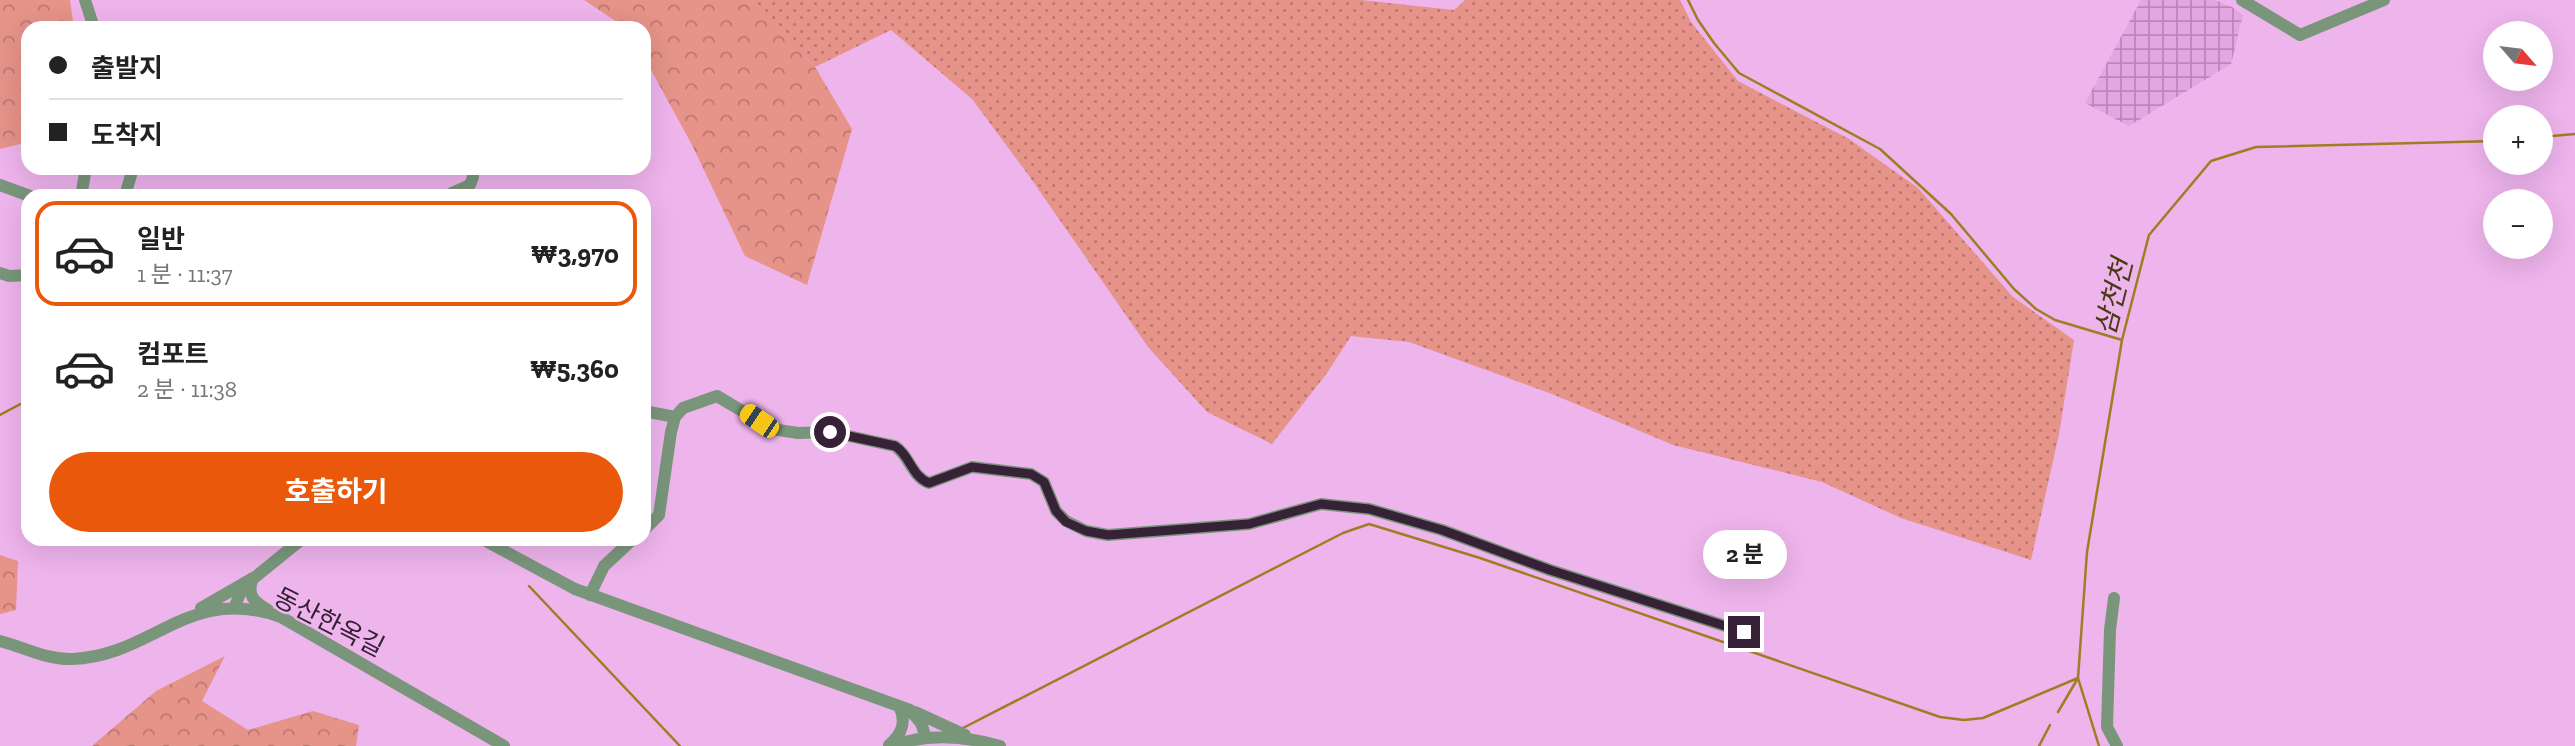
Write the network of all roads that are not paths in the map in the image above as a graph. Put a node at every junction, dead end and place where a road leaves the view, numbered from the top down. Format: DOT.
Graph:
graph roads {
  1 [pos="85,0"];
  2 [pos="2242,0"];
  3 [pos="2384,0"];
  4 [pos="92,21"];
  5 [pos="473,177"];
  6 [pos="0,185"];
  7 [pos="461,189"];
  8 [pos="21,193"];
  9 [pos="0,273"];
  10 [pos="21,275"];
  11 [pos="651,412"];
  12 [pos="675,417"];
  13 [pos="651,523"];
  14 [pos="293,546"];
  15 [pos="495,546"];
  16 [pos="625,546"];
  17 [pos="253,578"];
  18 [pos="590,595"];
  19 [pos="2114,598"];
  20 [pos="234,608"];
  21 [pos="193,615"];
  22 [pos="281,617"];
  23 [pos="1744,632"];
  24 [pos="0,640"];
  25 [pos="905,708"];
  26 [pos="926,738"];
  27 [pos="973,739"];
  28 [pos="504,746"];
  29 [pos="890,746"];
  30 [pos="957,746"];
  31 [pos="1000,746"];
  32 [pos="2117,746"];
  1 -- 4 [label="street"];
  2 -- 3 [label="street"];
  5 -- 7 [label="street"];
  6 -- 8 [label="street"];
  9 -- 10 [label="street"];
  11 -- 12 [label="street"];
  12 -- 13 [label="street"];
  12 -- 23 [label="street"];
  14 -- 17 [label="street"];
  15 -- 18 [label="street"];
  16 -- 18 [label="street"];
  17 -- 20 [label="street"];
  17 -- 21 [label="street"];
  17 -- 22 [label="street"];
  18 -- 25 [label="street"];
  19 -- 32 [label="street"];
  20 -- 21 [label="street, 동산한옥길"];
  20 -- 22 [label="street, 동산한옥길"];
  21 -- 24 [label="street, 동산한옥길"];
  22 -- 28 [label="street, 동산한옥길"];
  25 -- 26 [label="street"];
  25 -- 27 [label="street"];
  25 -- 29 [label="street"];
  26 -- 27 [label="street"];
  26 -- 29 [label="street"];
  27 -- 30 [label="street"];
  27 -- 31 [label="street"];
}
